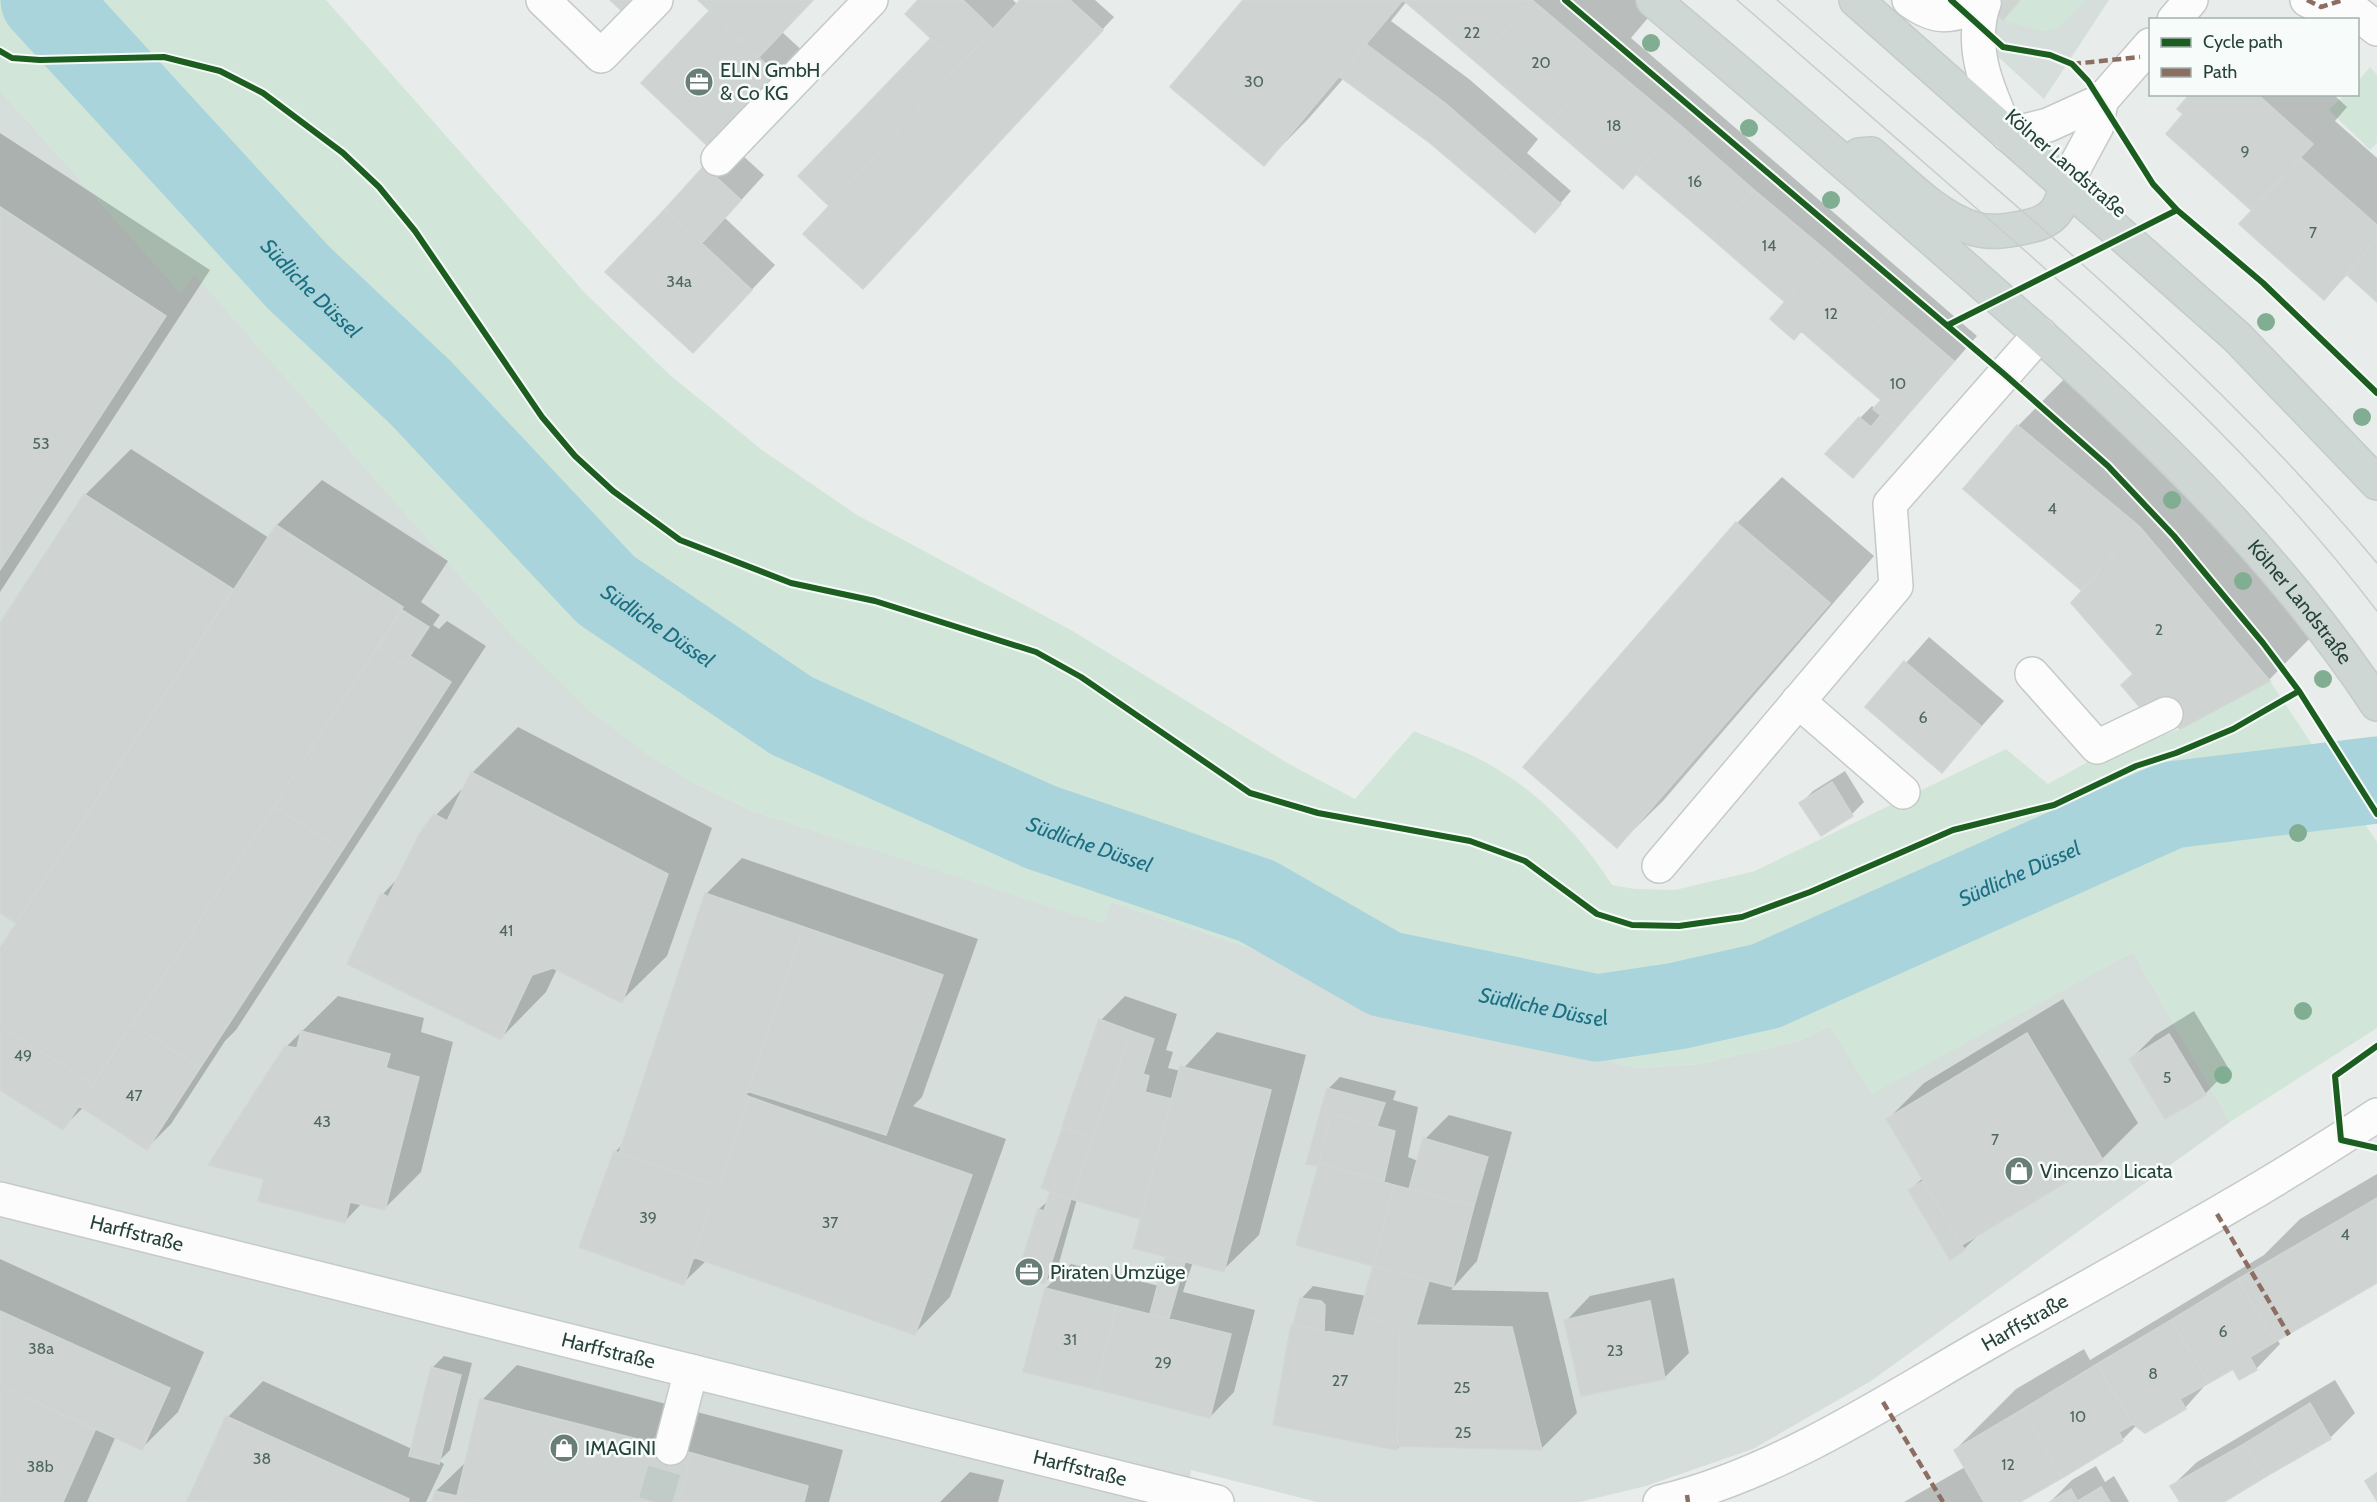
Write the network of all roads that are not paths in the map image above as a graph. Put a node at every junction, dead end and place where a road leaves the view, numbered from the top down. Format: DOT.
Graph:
graph roads {
  1 [pos="543,0"];
  2 [pos="656,0"];
  3 [pos="871,0"];
  4 [pos="1653,0"];
  5 [pos="1856,0"];
  6 [pos="1909,0"];
  7 [pos="2191,0"];
  8 [pos="2307,0"];
  9 [pos="2343,0"];
  10 [pos="2176,18"];
  11 [pos="2377,29"];
  12 [pos="2149,47"];
  13 [pos="2101,101"];
  14 [pos="2008,135"];
  15 [pos="1840,156"];
  16 [pos="718,159"];
  17 [pos="2065,185"];
  18 [pos="2040,334"];
  19 [pos="2377,483"];
  20 [pos="2032,674"];
  21 [pos="1798,701"];
  22 [pos="2377,704"];
  23 [pos="2166,714"];
  24 [pos="1903,792"];
  25 [pos="1659,866"];
  26 [pos="2377,1116"];
  27 [pos="0,1199"];
  28 [pos="691,1371"];
  29 [pos="671,1448"];
  30 [pos="1204,1501"];
  31 [pos="1660,1502"];
  1 -- 2 [label="street"];
  3 -- 16 [label="street"];
  4 -- 15 [label="main road, Kölner Landstraße"];
  5 -- 14 [label="main road, Kölner Landstraße"];
  6 -- 14 [label="street"];
  7 -- 10 [label="street"];
  8 -- 9 [label="street"];
  9 -- 11 [label="street"];
  12 -- 13 [label="street"];
  13 -- 14 [label="street"];
  13 -- 17 [label="street"];
  14 -- 17 [label="main road, Kölner Landstraße"];
  15 -- 17 [label="main road"];
  15 -- 18 [label="main road, Kölner Landstraße"];
  17 -- 19 [label="main road, Kölner Landstraße"];
  18 -- 21 [label="street"];
  18 -- 22 [label="main road, Kölner Landstraße"];
  20 -- 23 [label="street"];
  21 -- 24 [label="street"];
  21 -- 25 [label="street"];
  26 -- 31 [label="street, Harffstraße"];
  27 -- 28 [label="street, Harffstraße"];
  28 -- 29 [label="street"];
  28 -- 30 [label="street, Harffstraße"];
}
